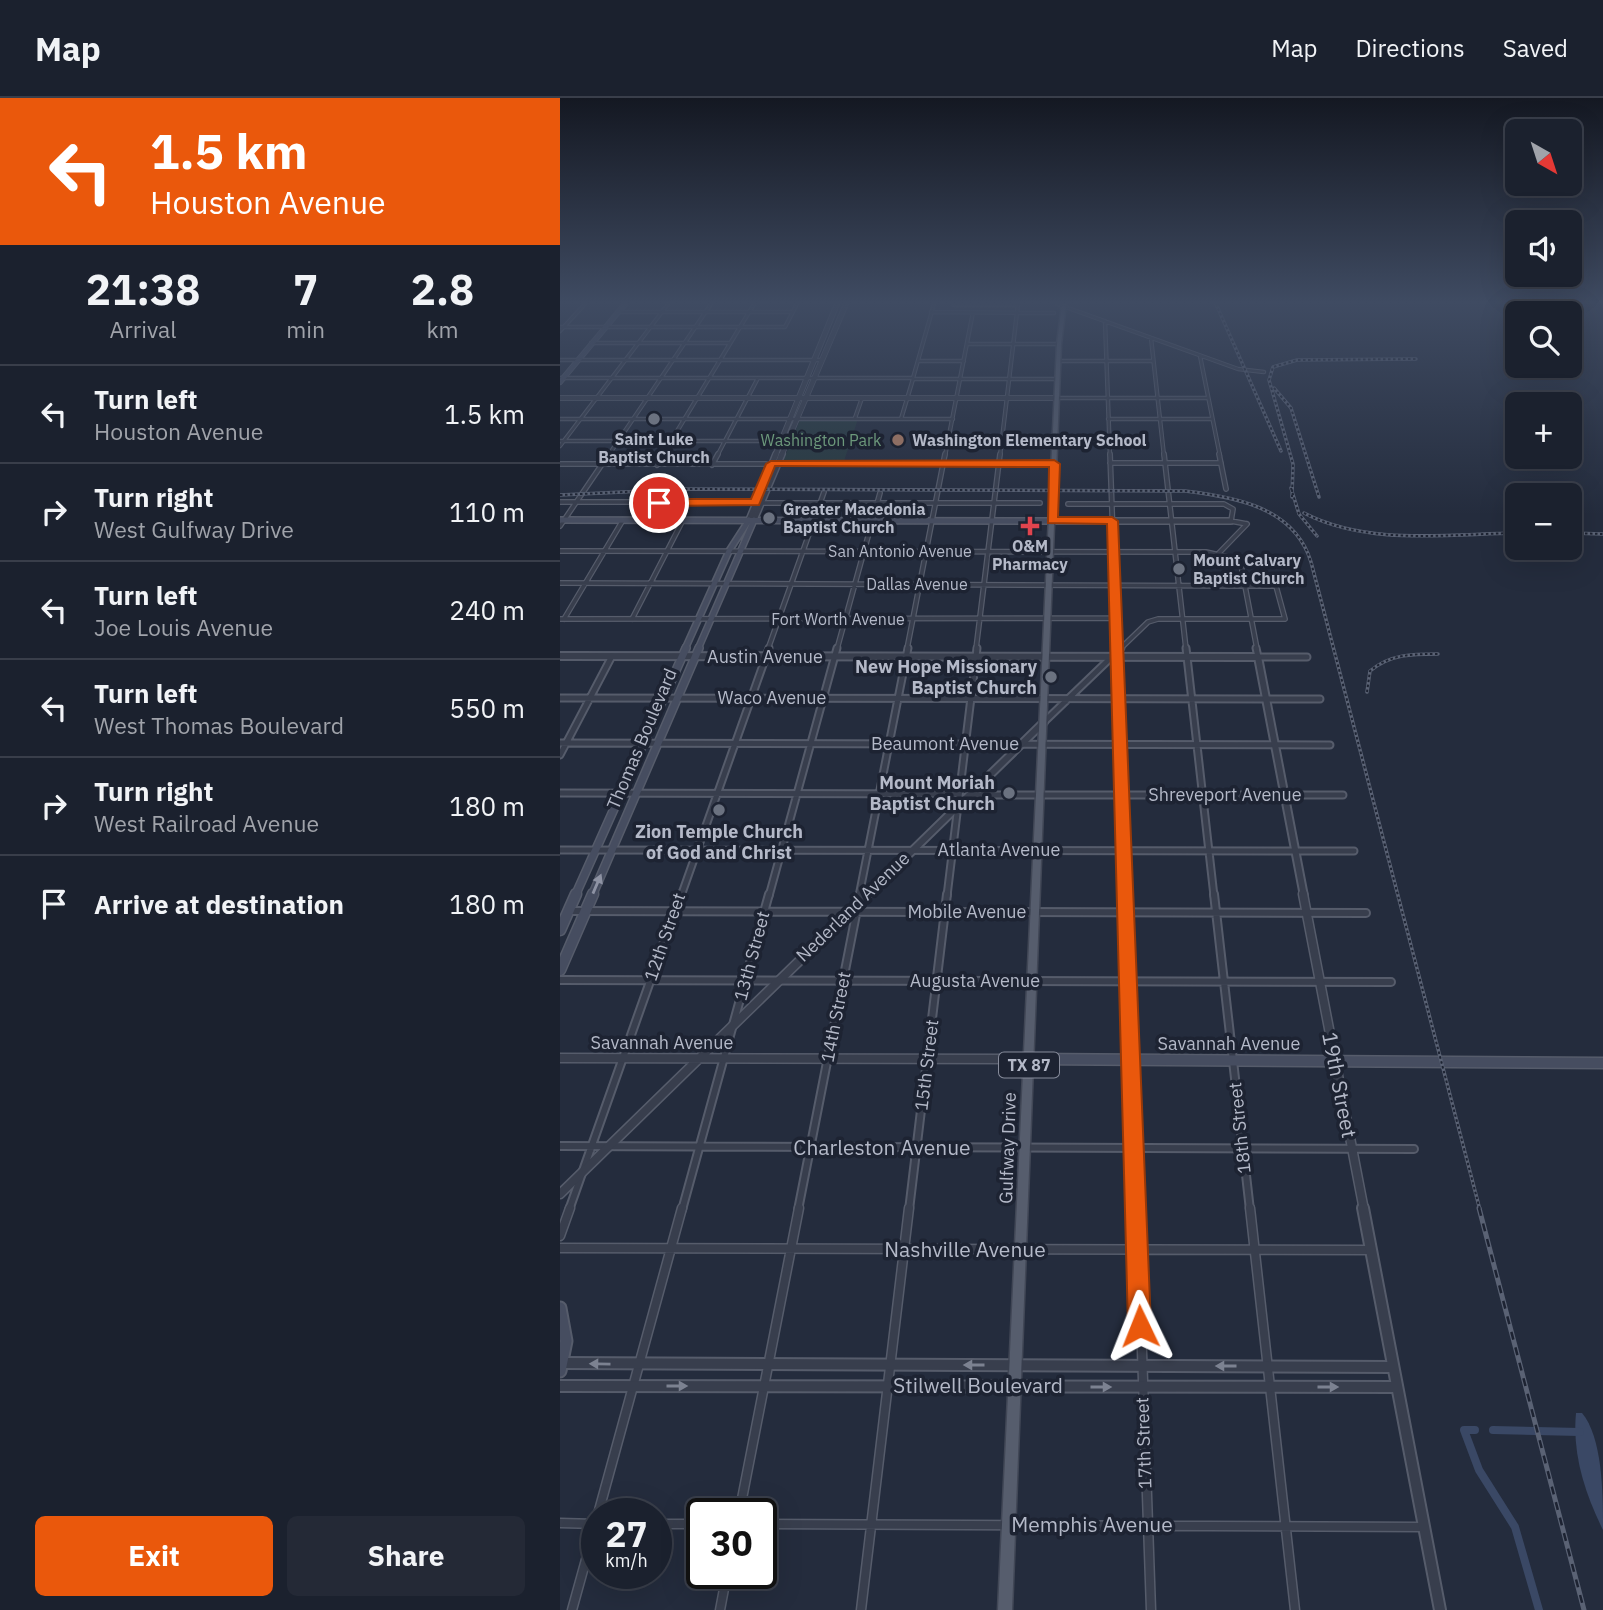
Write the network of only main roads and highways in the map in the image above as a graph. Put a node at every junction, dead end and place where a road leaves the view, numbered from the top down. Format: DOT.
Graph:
graph roads {
  1 [pos="1058,375"];
  2 [pos="751,520"];
  3 [pos="1052,520"];
  4 [pos="561,522"];
  5 [pos="560,930"];
  6 [pos="560,970"];
  7 [pos="1029,1059"];
  8 [pos="1603,1063"];
  9 [pos="560,1308"];
  10 [pos="561,1367"];
  11 [pos="1005,1610"];
  1 -- 3 [label="main road, TX 87"];
  2 -- 3 [label="main road"];
  2 -- 4 [label="main road"];
  2 -- 5 [label="main road, Thomas Boulevard"];
  6 -- 2 [label="main road, Thomas Boulevard, one-way"];
  3 -- 7 [label="main road, Gulfway Drive / TX 87"];
  7 -- 8 [label="main road, Savannah Avenue"];
  7 -- 11 [label="main road, Gulfway Drive / TX 87"];
  9 -- 10 [label="main road"];
}
